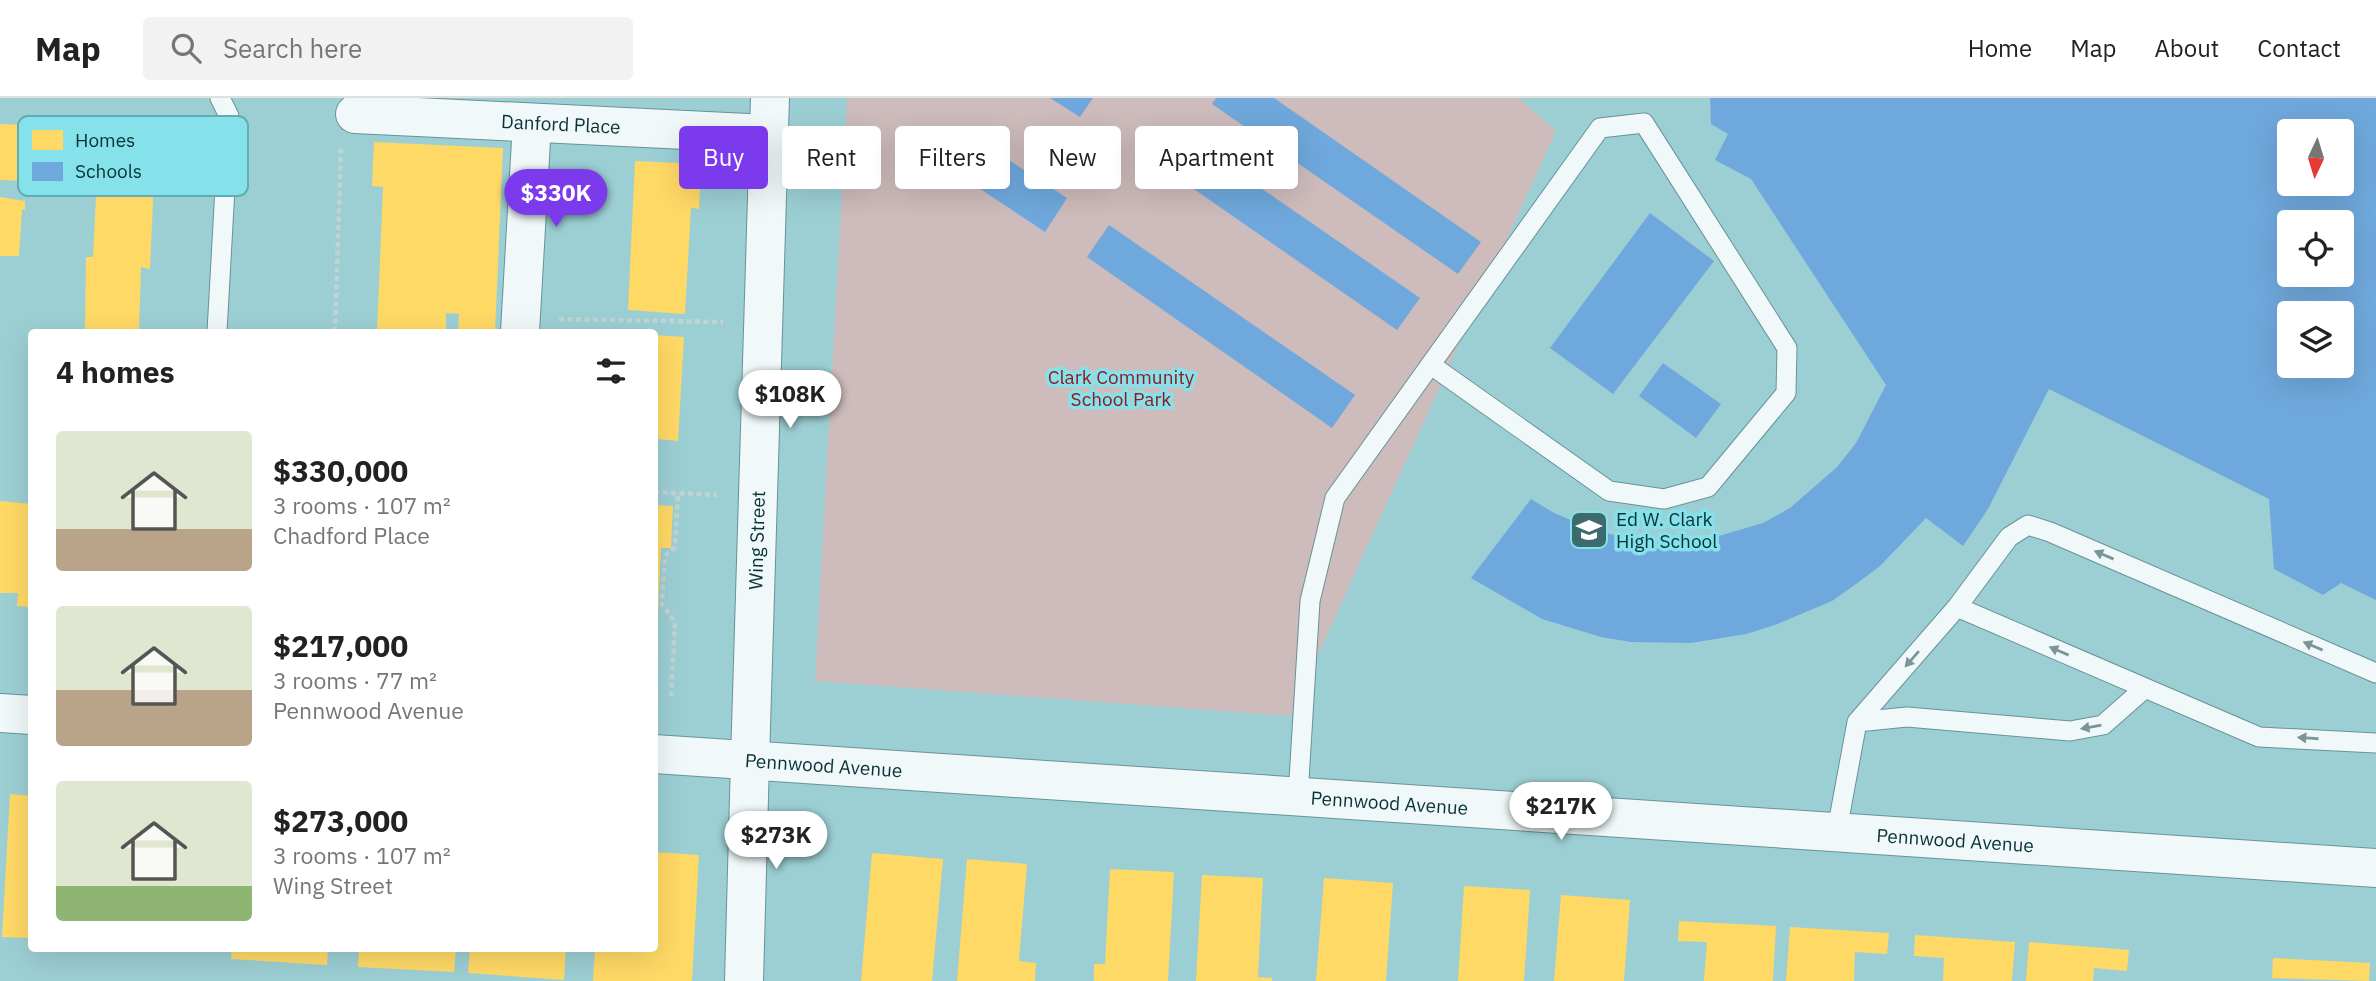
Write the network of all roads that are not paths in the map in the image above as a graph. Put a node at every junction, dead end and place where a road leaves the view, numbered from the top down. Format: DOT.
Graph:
graph roads {
  1 [pos="220,98"];
  2 [pos="229,116"];
  3 [pos="769,116"];
  4 [pos="532,123"];
  5 [pos="348,125"];
  6 [pos="225,196"];
  7 [pos="521,325"];
  8 [pos="217,329"];
  9 [pos="1431,365"];
  10 [pos="1957,607"];
  11 [pos="2376,673"];
  12 [pos="2145,688"];
  13 [pos="0,713"];
  14 [pos="28,715"];
  15 [pos="1857,722"];
  16 [pos="2376,743"];
  17 [pos="658,754"];
  18 [pos="750,760"];
  19 [pos="1298,796"];
  20 [pos="1837,830"];
  21 [pos="2376,868"];
  22 [pos="744,981"];
  1 -- 2 [label="lane"];
  3 -- 4 [label="street, Danford Place"];
  3 -- 18 [label="street, Wing Street"];
  4 -- 5 [label="street, Danford Place"];
  4 -- 7 [label="street"];
  6 -- 8 [label="lane"];
  9 -- 9 [label="lane"];
  9 -- 19 [label="lane"];
  11 -- 10 [label="lane, one-way"];
  12 -- 10 [label="lane, one-way"];
  10 -- 15 [label="lane, one-way"];
  12 -- 15 [label="lane, one-way"];
  16 -- 12 [label="lane, one-way"];
  13 -- 14 [label="street"];
  15 -- 20 [label="lane"];
  17 -- 18 [label="street, Pennwood Avenue"];
  18 -- 19 [label="street, Pennwood Avenue"];
  18 -- 22 [label="street, Wing Street"];
  19 -- 20 [label="street, Pennwood Avenue"];
  20 -- 21 [label="street, Pennwood Avenue"];
}
